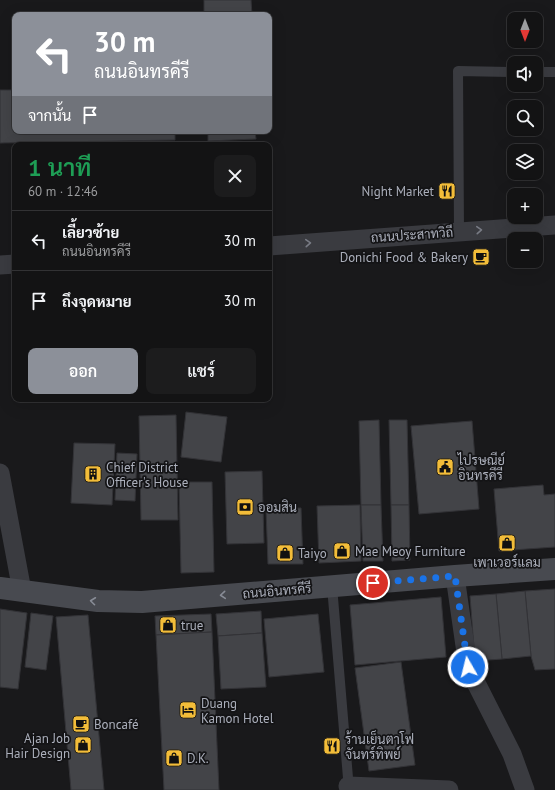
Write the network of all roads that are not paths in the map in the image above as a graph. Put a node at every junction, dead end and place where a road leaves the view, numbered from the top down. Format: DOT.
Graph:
graph roads {
  1 [pos="507,72"];
  2 [pos="543,72"];
  3 [pos="555,72"];
  4 [pos="555,225"];
  5 [pos="459,232"];
  6 [pos="272,246"];
  7 [pos="12,264"];
  8 [pos="0,265"];
  9 [pos="0,473"];
  10 [pos="555,569"];
  11 [pos="455,576"];
  12 [pos="332,586"];
  13 [pos="0,588"];
  14 [pos="22,591"];
  15 [pos="349,788"];
  16 [pos="449,790"];
  17 [pos="524,790"];
  1 -- 5 [label="lane"];
  2 -- 3 [label="lane"];
  5 -- 4 [label="street, ถนนประสาทวิถี, one-way"];
  6 -- 5 [label="street, ถนนประสาทวิถี, one-way"];
  7 -- 8 [label="street"];
  9 -- 14 [label="street"];
  10 -- 11 [label="main road, ถนนอินทรคีรี"];
  11 -- 12 [label="main road, ถนนอินทรคีรี"];
  11 -- 17 [label="street"];
  12 -- 14 [label="main road, ถนนอินทรคีรี, one-way"];
  12 -- 15 [label="lane"];
  13 -- 14 [label="main road, ถนนอินทรคีรี"];
  15 -- 16 [label="street"];
}
